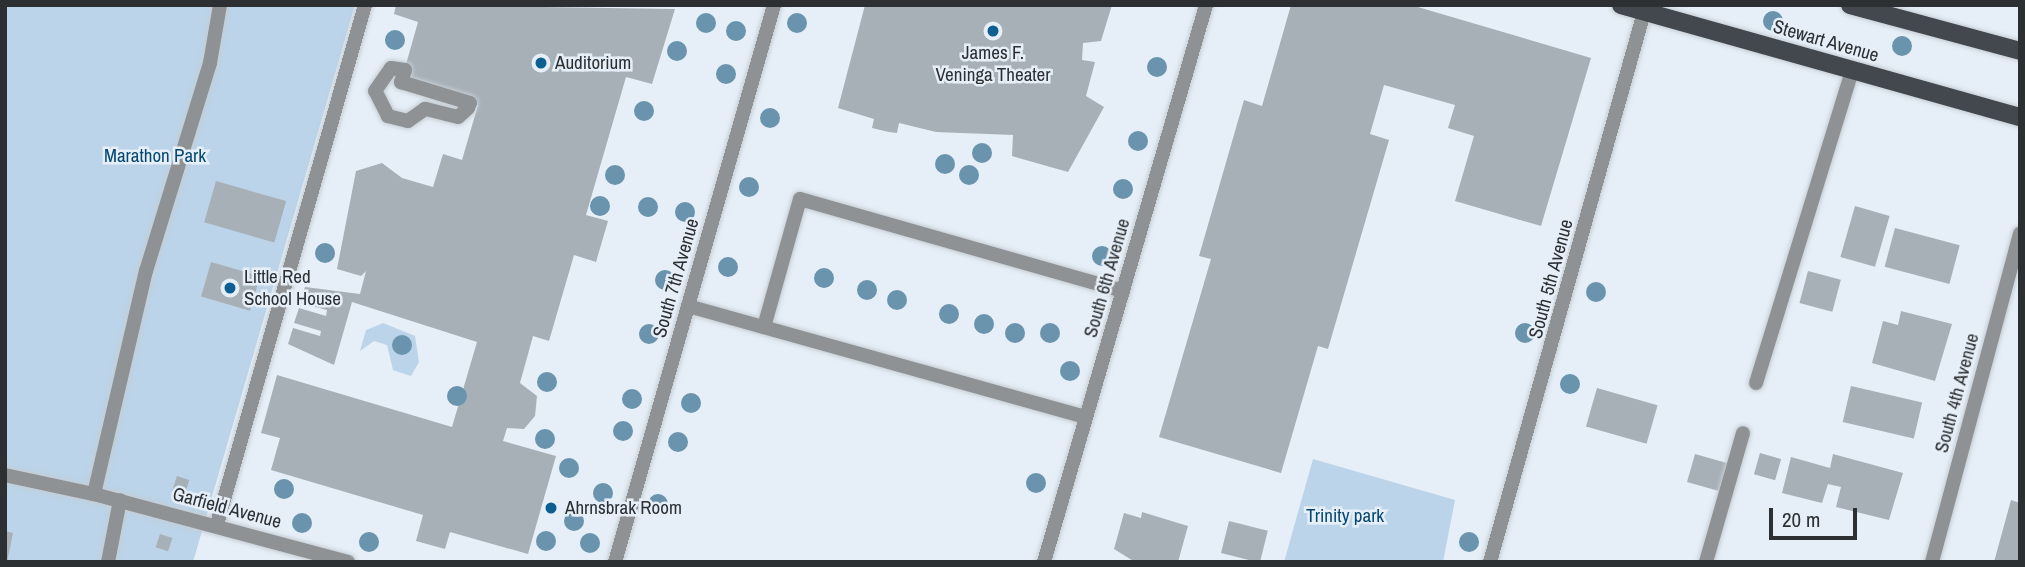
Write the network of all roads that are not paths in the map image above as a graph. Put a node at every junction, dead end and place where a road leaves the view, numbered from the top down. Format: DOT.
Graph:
graph roads {
  1 [pos="220,5"];
  2 [pos="365,5"];
  3 [pos="774,5"];
  4 [pos="1206,5"];
  5 [pos="1621,5"];
  6 [pos="1859,7"];
  7 [pos="1645,9"];
  8 [pos="2020,51"];
  9 [pos="405,70"];
  10 [pos="1852,70"];
  11 [pos="2020,117"];
  12 [pos="2020,234"];
  13 [pos="1123,291"];
  14 [pos="688,306"];
  15 [pos="764,327"];
  16 [pos="1756,383"];
  17 [pos="1087,417"];
  18 [pos="1743,433"];
  19 [pos="5,474"];
  20 [pos="94,494"];
  21 [pos="120,500"];
  22 [pos="216,524"];
  23 [pos="108,562"];
  24 [pos="348,562"];
  25 [pos="615,562"];
  26 [pos="1044,562"];
  27 [pos="1490,562"];
  28 [pos="1706,562"];
  29 [pos="1932,562"];
  1 -- 20 [label="street"];
  2 -- 22 [label="street"];
  3 -- 14 [label="street, South 7th Avenue"];
  4 -- 13 [label="street, South 6th Avenue"];
  5 -- 7 [label="main road, Stewart Avenue"];
  6 -- 8 [label="main road"];
  7 -- 10 [label="main road, Stewart Avenue"];
  7 -- 27 [label="street, South 5th Avenue"];
  9 -- 9 [label="street"];
  10 -- 11 [label="main road, Stewart Avenue"];
  10 -- 16 [label="street"];
  12 -- 29 [label="street, South 4th Avenue"];
  13 -- 15 [label="street"];
  13 -- 17 [label="street, South 6th Avenue"];
  14 -- 15 [label="street"];
  14 -- 25 [label="street, South 7th Avenue"];
  15 -- 17 [label="street"];
  17 -- 26 [label="street, South 6th Avenue"];
  18 -- 28 [label="street"];
  19 -- 20 [label="street, Garfield Avenue"];
  20 -- 21 [label="street, Garfield Avenue"];
  21 -- 22 [label="street, Garfield Avenue"];
  21 -- 23 [label="street"];
  22 -- 24 [label="street, Garfield Avenue"];
}
